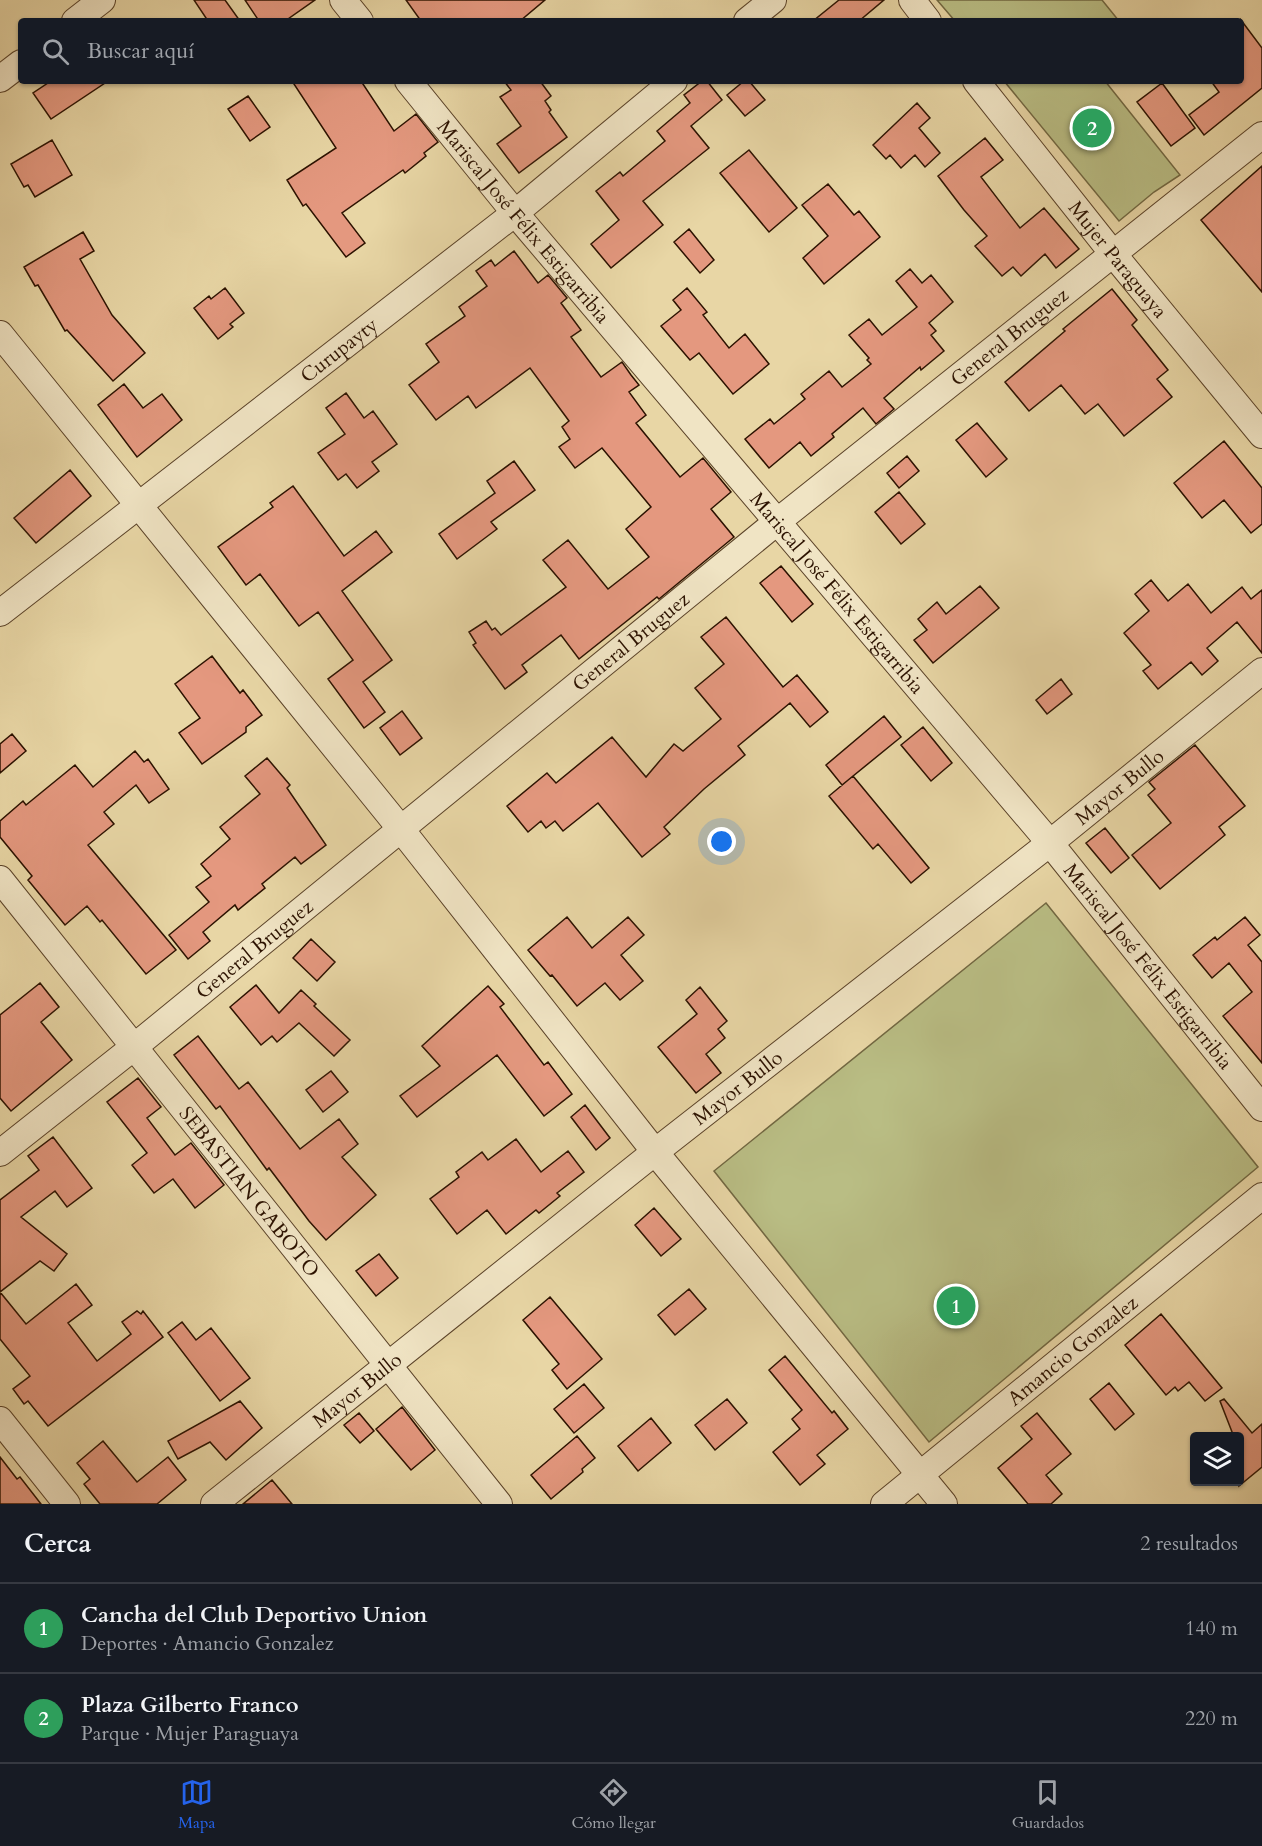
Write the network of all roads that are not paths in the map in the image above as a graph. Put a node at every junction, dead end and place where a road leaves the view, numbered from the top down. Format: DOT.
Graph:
graph roads {
  1 [pos="102,0"];
  2 [pos="343,0"];
  3 [pos="772,0"];
  4 [pos="912,0"];
  5 [pos="79,18"];
  6 [pos="358,18"];
  7 [pos="751,18"];
  8 [pos="926,18"];
  9 [pos="18,65"];
  10 [pos="0,79"];
  11 [pos="410,84"];
  12 [pos="670,84"];
  13 [pos="978,84"];
  14 [pos="1262,135"];
  15 [pos="515,213"];
  16 [pos="1114,255"];
  17 [pos="0,334"];
  18 [pos="1262,435"];
  19 [pos="139,507"];
  20 [pos="778,521"];
  21 [pos="0,613"];
  22 [pos="1262,672"];
  23 [pos="400,828"];
  24 [pos="1050,843"];
  25 [pos="0,879"];
  26 [pos="134,1047"];
  27 [pos="1262,1108"];
  28 [pos="655,1152"];
  29 [pos="0,1153"];
  30 [pos="1262,1196"];
  31 [pos="387,1364"];
  32 [pos="0,1420"];
  33 [pos="920,1474"];
  34 [pos="67,1504"];
  35 [pos="214,1504"];
  36 [pos="499,1504"];
  37 [pos="884,1504"];
  38 [pos="944,1504"];
  1 -- 5 [label="street"];
  2 -- 6 [label="street"];
  3 -- 7 [label="street"];
  4 -- 8 [label="street"];
  9 -- 10 [label="street"];
  11 -- 15 [label="street, Mariscal José Félix Estigarribia"];
  12 -- 15 [label="street, Curupayty"];
  13 -- 16 [label="street, Mujer Paraguaya"];
  14 -- 16 [label="street, General Bruguez"];
  15 -- 19 [label="street, Curupayty"];
  15 -- 20 [label="street, Mariscal José Félix Estigarribia"];
  16 -- 18 [label="street, Mujer Paraguaya"];
  16 -- 20 [label="street, General Bruguez"];
  17 -- 19 [label="street"];
  19 -- 21 [label="street, Curupayty"];
  19 -- 23 [label="street"];
  20 -- 23 [label="street, General Bruguez"];
  20 -- 24 [label="street, Mariscal José Félix Estigarribia"];
  22 -- 24 [label="street, Mayor Bullo"];
  23 -- 26 [label="street, General Bruguez"];
  23 -- 28 [label="street"];
  24 -- 27 [label="street, Mariscal José Félix Estigarribia"];
  24 -- 28 [label="street, Mayor Bullo"];
  25 -- 26 [label="street, SEBASTIAN GABOTO"];
  26 -- 29 [label="street, General Bruguez"];
  26 -- 31 [label="street, SEBASTIAN GABOTO"];
  28 -- 31 [label="street, Mayor Bullo"];
  28 -- 33 [label="street"];
  30 -- 33 [label="street, Amancio Gonzalez"];
  31 -- 35 [label="street, Mayor Bullo"];
  31 -- 36 [label="street, SEBASTIAN GABOTO"];
  32 -- 34 [label="street"];
  33 -- 37 [label="street, Amancio Gonzalez"];
  33 -- 38 [label="street"];
}
